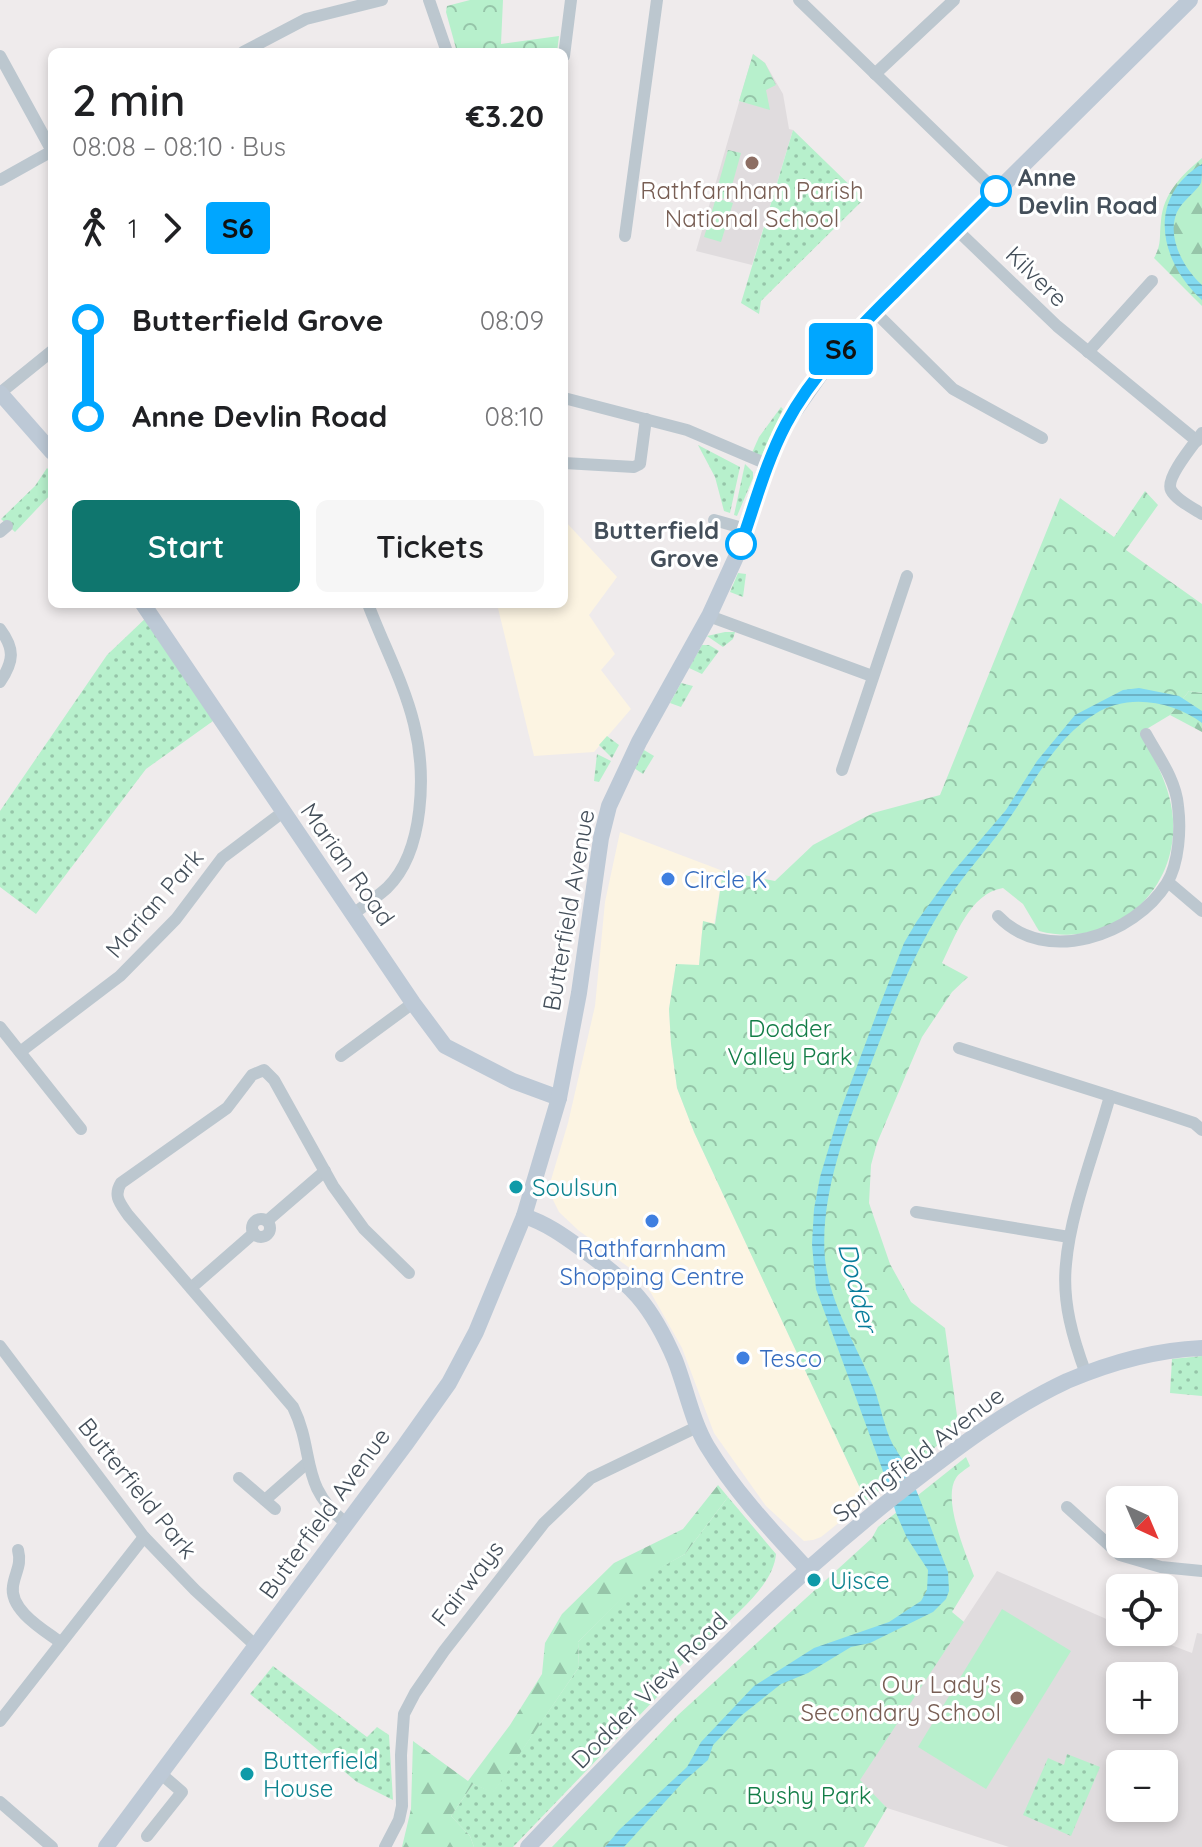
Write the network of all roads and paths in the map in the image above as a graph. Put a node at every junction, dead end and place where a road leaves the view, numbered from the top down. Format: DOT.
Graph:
graph roads {
  1 [pos="382,0"];
  2 [pos="429,0"];
  3 [pos="571,0"];
  4 [pos="657,0"];
  5 [pos="799,0"];
  6 [pos="954,0"];
  7 [pos="1190,0"];
  8 [pos="251,48"];
  9 [pos="446,48"];
  10 [pos="565,48"];
  11 [pos="0,56"];
  12 [pos="875,74"];
  13 [pos="48,144"];
  14 [pos="48,153"];
  15 [pos="0,180"];
  16 [pos="996,191"];
  17 [pos="957,230"];
  18 [pos="625,236"];
  19 [pos="1152,281"];
  20 [pos="875,312"];
  21 [pos="1088,352"];
  22 [pos="48,354"];
  23 [pos="0,393"];
  24 [pos="568,399"];
  25 [pos="646,419"];
  26 [pos="1199,437"];
  27 [pos="1042,438"];
  28 [pos="48,447"];
  29 [pos="568,463"];
  30 [pos="767,464"];
  31 [pos="1202,514"];
  32 [pos="714,520"];
  33 [pos="746,529"];
  34 [pos="907,576"];
  35 [pos="146,608"];
  36 [pos="370,608"];
  37 [pos="709,616"];
  38 [pos="0,629"];
  39 [pos="872,676"];
  40 [pos="0,682"];
  41 [pos="1146,734"];
  42 [pos="842,770"];
  43 [pos="283,812"];
  44 [pos="1168,882"];
  45 [pos="1202,911"];
  46 [pos="353,914"];
  47 [pos="998,916"];
  48 [pos="413,1003"];
  49 [pos="0,1027"];
  50 [pos="959,1048"];
  51 [pos="20,1052"];
  52 [pos="341,1056"];
  53 [pos="1110,1096"];
  54 [pos="559,1098"];
  55 [pos="81,1129"];
  56 [pos="1202,1130"];
  57 [pos="325,1171"];
  58 [pos="916,1212"];
  59 [pos="524,1216"];
  60 [pos="1069,1237"];
  61 [pos="409,1273"];
  62 [pos="191,1288"];
  63 [pos="0,1346"];
  64 [pos="1202,1348"];
  65 [pos="1086,1374"];
  66 [pos="699,1426"];
  67 [pos="307,1463"];
  68 [pos="239,1478"];
  69 [pos="1067,1507"];
  70 [pos="348,1523"];
  71 [pos="144,1537"];
  72 [pos="18,1550"];
  73 [pos="808,1570"];
  74 [pos="1202,1571"];
  75 [pos="60,1642"];
  76 [pos="256,1646"];
  77 [pos="0,1721"];
  78 [pos="160,1773"];
  79 [pos="0,1802"];
  80 [pos="147,1836"];
  81 [pos="52,1847"];
  82 [pos="106,1847"];
  83 [pos="385,1847"];
  84 [pos="528,1847"];
  1 -- 8 [label="street"];
  2 -- 9 [label="street"];
  3 -- 10 [label="street"];
  4 -- 18 [label="street"];
  5 -- 12 [label="street"];
  6 -- 12 [label="street"];
  7 -- 16 [label="main road, Butterfield Avenue"];
  11 -- 13 [label="street"];
  12 -- 16 [label="street"];
  14 -- 15 [label="street"];
  16 -- 17 [label="main road, Butterfield Avenue"];
  17 -- 20 [label="main road, Butterfield Avenue"];
  17 -- 21 [label="street, Kilvere"];
  19 -- 21 [label="street"];
  20 -- 27 [label="street"];
  20 -- 30 [label="main road, Butterfield Avenue"];
  21 -- 26 [label="street, Kilvere"];
  22 -- 23 [label="street"];
  23 -- 28 [label="main road"];
  24 -- 25 [label="street"];
  25 -- 29 [label="street"];
  25 -- 30 [label="street"];
  26 -- 31 [label="street, Kilvere"];
  30 -- 33 [label="main road, Butterfield Avenue"];
  32 -- 33 [label="street"];
  33 -- 37 [label="main road, Butterfield Avenue"];
  34 -- 39 [label="street"];
  35 -- 43 [label="main road, Marian Road"];
  36 -- 46 [label="street"];
  37 -- 39 [label="street"];
  37 -- 54 [label="main road, Butterfield Avenue"];
  38 -- 40 [label="street"];
  39 -- 42 [label="street"];
  41 -- 44 [label="street"];
  43 -- 46 [label="main road, Marian Road"];
  43 -- 51 [label="street, Marian Park"];
  44 -- 45 [label="street"];
  44 -- 47 [label="street"];
  46 -- 48 [label="main road, Marian Road"];
  48 -- 52 [label="street"];
  48 -- 54 [label="main road, Marian Road"];
  49 -- 51 [label="street"];
  50 -- 53 [label="street"];
  51 -- 55 [label="street"];
  53 -- 56 [label="street"];
  53 -- 60 [label="street"];
  54 -- 59 [label="main road, Butterfield Avenue"];
  57 -- 61 [label="street"];
  57 -- 62 [label="street"];
  57 -- 62 [label="street"];
  58 -- 60 [label="street"];
  59 -- 66 [label="main road"];
  59 -- 70 [label="main road, Butterfield Avenue"];
  60 -- 65 [label="street"];
  62 -- 67 [label="street"];
  63 -- 71 [label="street, Butterfield Park"];
  64 -- 65 [label="main road, Springfield Avenue"];
  65 -- 73 [label="main road, Springfield Avenue"];
  66 -- 73 [label="main road"];
  66 -- 83 [label="street, Fairways"];
  67 -- 68 [label="street"];
  67 -- 70 [label="street"];
  69 -- 74 [label="street"];
  70 -- 76 [label="main road, Butterfield Avenue"];
  71 -- 75 [label="street"];
  71 -- 76 [label="street, Butterfield Park"];
  72 -- 75 [label="street"];
  73 -- 84 [label="main road, Dodder View Road"];
  75 -- 77 [label="street"];
  76 -- 78 [label="main road, Butterfield Avenue"];
  78 -- 80 [label="street"];
  78 -- 82 [label="main road, Butterfield Avenue"];
  79 -- 81 [label="street"];
}
